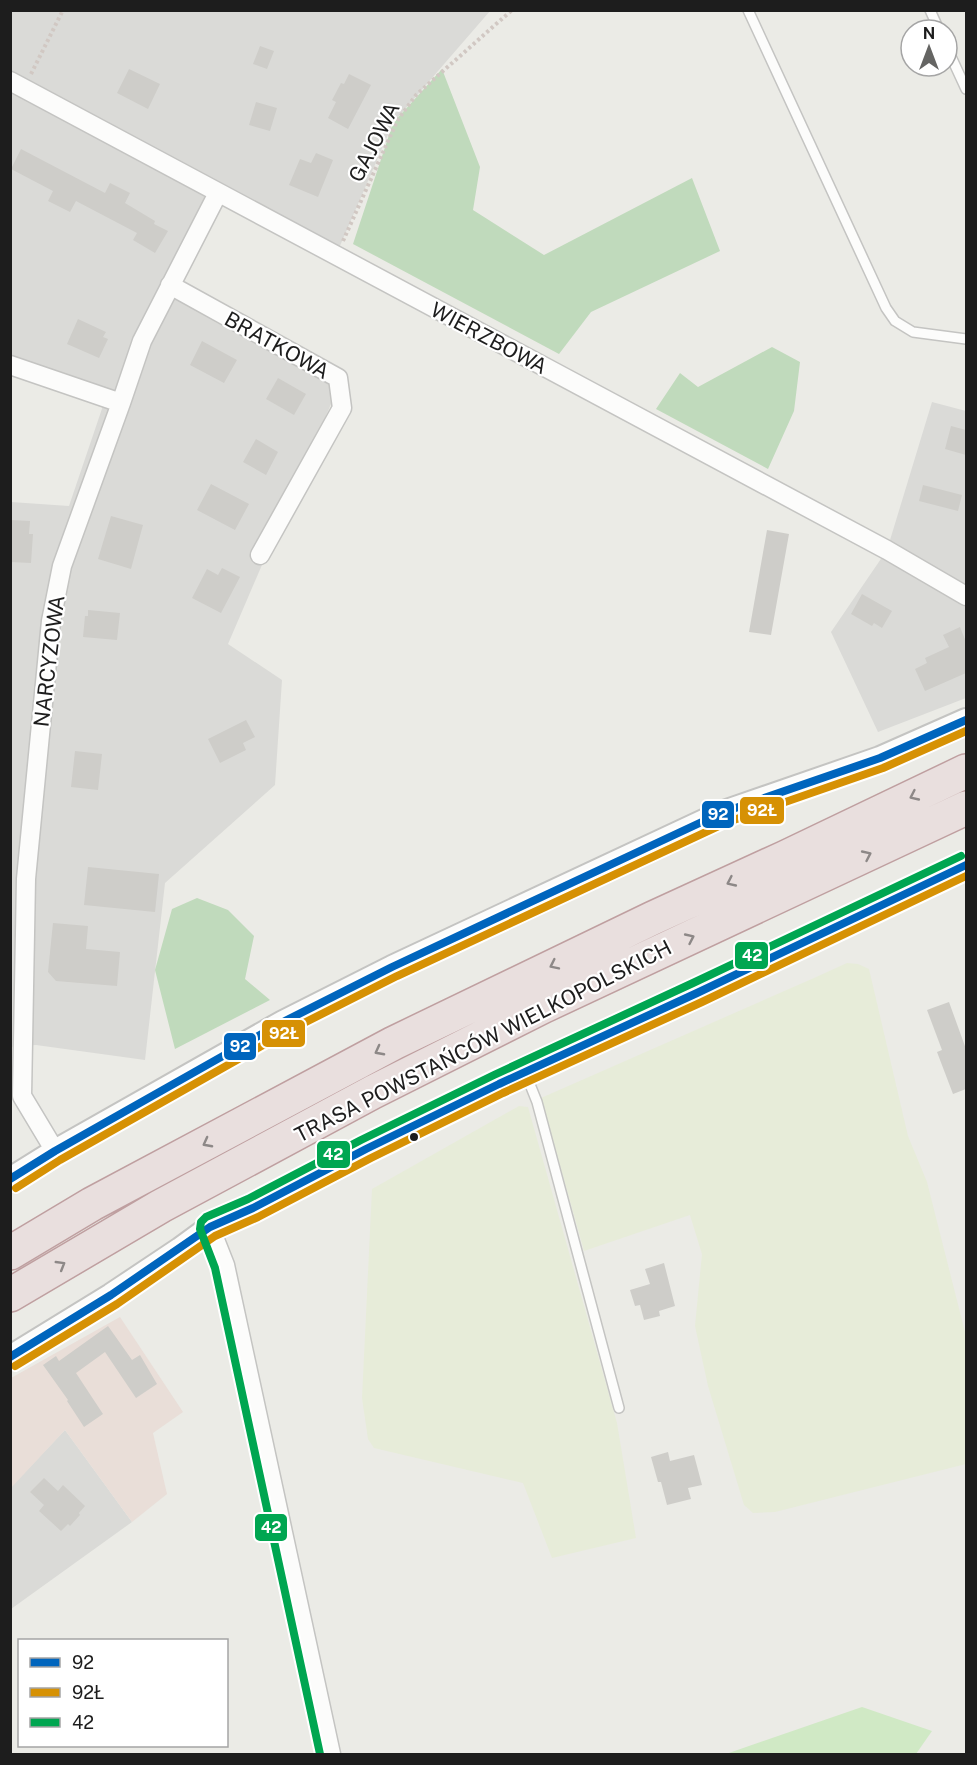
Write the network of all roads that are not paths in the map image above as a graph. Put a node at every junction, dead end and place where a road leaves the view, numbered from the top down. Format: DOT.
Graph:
graph roads {
  1 [pos="748,10"];
  2 [pos="959,74"];
  3 [pos="18,85"];
  4 [pos="966,89"];
  5 [pos="218,193"];
  6 [pos="170,285"];
  7 [pos="966,339"];
  8 [pos="10,364"];
  9 [pos="121,403"];
  10 [pos="260,555"];
  11 [pos="966,596"];
  12 [pos="966,720"];
  13 [pos="966,771"];
  14 [pos="966,808"];
  15 [pos="966,865"];
  16 [pos="525,1072"];
  17 [pos="55,1151"];
  18 [pos="10,1179"];
  19 [pos="210,1227"];
  20 [pos="10,1254"];
  21 [pos="10,1295"];
  22 [pos="10,1357"];
  23 [pos="619,1408"];
  24 [pos="331,1755"];
  1 -- 7 [label="lane"];
  2 -- 4 [label="lane"];
  3 -- 5 [label="street, WIERZBOWA"];
  5 -- 6 [label="street, NARCYZOWA"];
  5 -- 11 [label="street, WIERZBOWA"];
  6 -- 9 [label="street, NARCYZOWA"];
  6 -- 10 [label="street, BRATKOWA"];
  8 -- 9 [label="street"];
  9 -- 17 [label="street, NARCYZOWA"];
  12 -- 17 [label="street"];
  13 -- 20 [label="highway, TRASA POWSTAŃCÓW WIELKOPOLSKICH, one-way"];
  21 -- 14 [label="highway, TRASA POWSTAŃCÓW WIELKOPOLSKICH, one-way"];
  15 -- 16 [label="street"];
  16 -- 19 [label="street"];
  16 -- 23 [label="lane"];
  17 -- 18 [label="street"];
  19 -- 22 [label="street"];
  19 -- 24 [label="street"];
}
